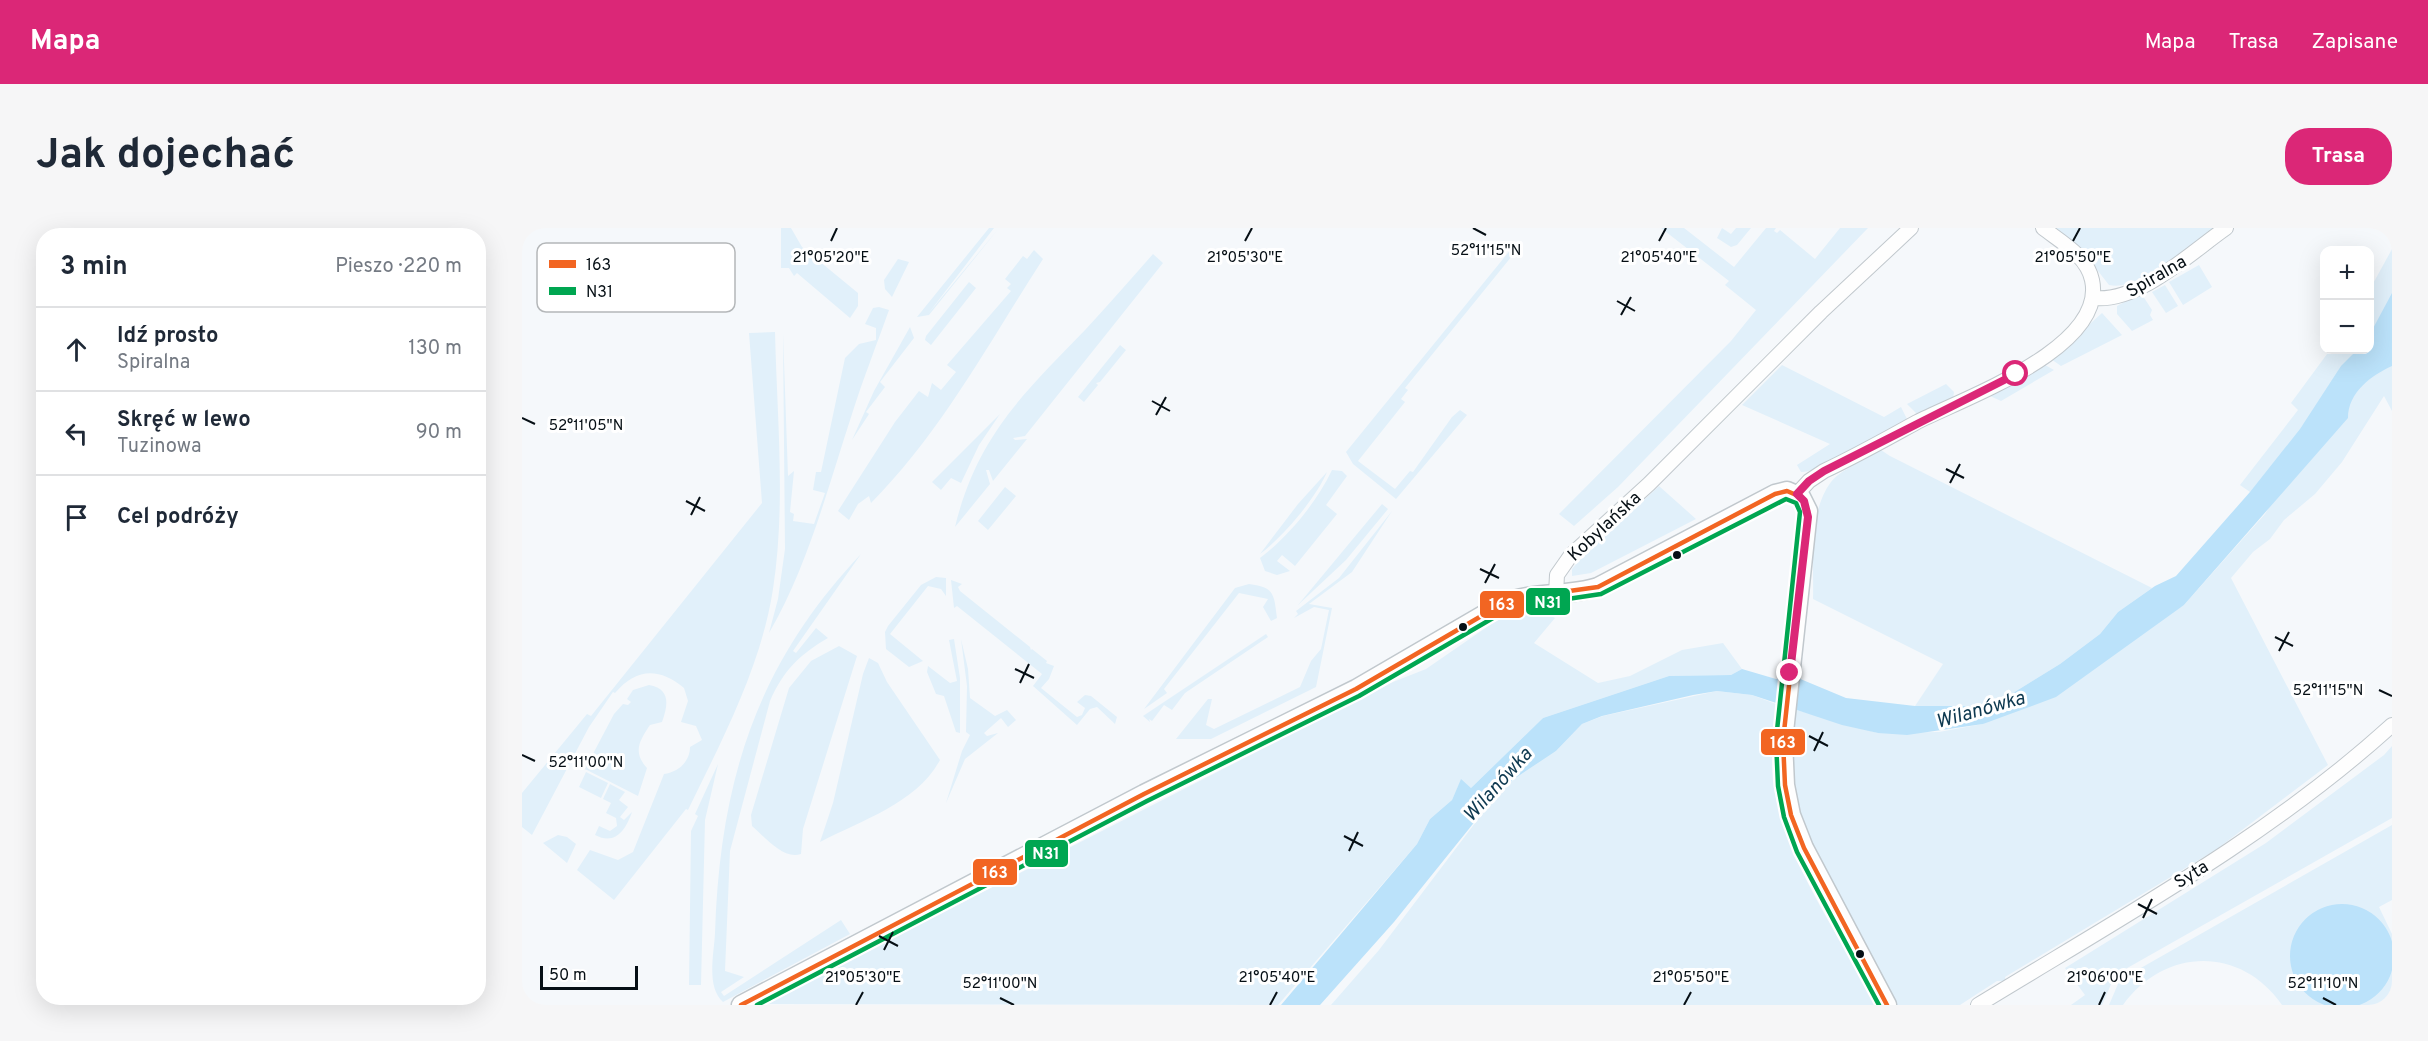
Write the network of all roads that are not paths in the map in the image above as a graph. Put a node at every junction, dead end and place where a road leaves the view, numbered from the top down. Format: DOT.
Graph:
graph roads {
  1 [pos="1911,228"];
  2 [pos="2043,228"];
  3 [pos="2226,228"];
  4 [pos="2092,298"];
  5 [pos="1797,494"];
  6 [pos="1556,594"];
  7 [pos="2392,725"];
  8 [pos="741,1005"];
  9 [pos="1887,1005"];
  10 [pos="1978,1005"];
  1 -- 6 [label="street, Kobylańska"];
  2 -- 4 [label="street"];
  3 -- 4 [label="street, Spiralna"];
  4 -- 5 [label="street"];
  5 -- 6 [label="street"];
  5 -- 9 [label="street"];
  6 -- 8 [label="street"];
  7 -- 10 [label="street, Syta"];
}
